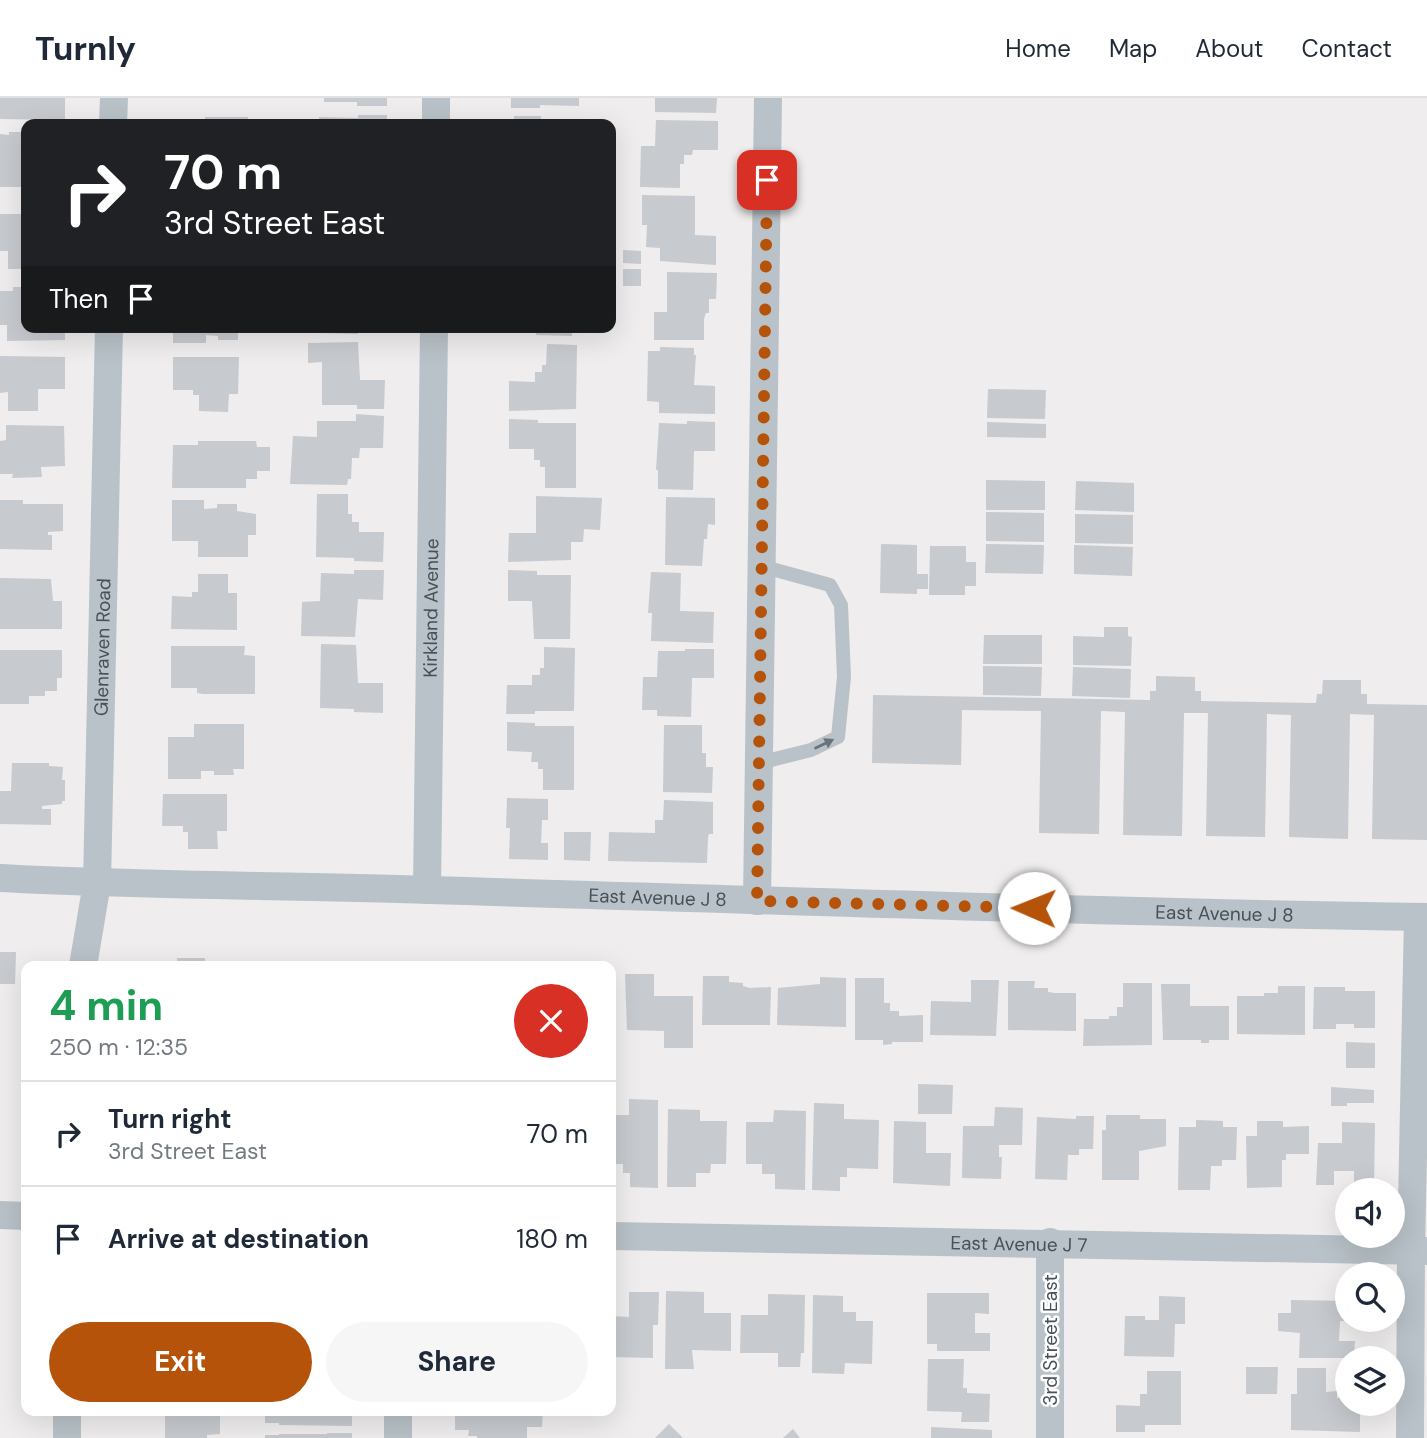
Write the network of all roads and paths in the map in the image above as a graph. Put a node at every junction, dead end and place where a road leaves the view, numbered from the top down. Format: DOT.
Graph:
graph roads {
  1 [pos="114,98"];
  2 [pos="436,98"];
  3 [pos="768,98"];
  4 [pos="113,119"];
  5 [pos="436,119"];
  6 [pos="109,333"];
  7 [pos="434,333"];
  8 [pos="761,566"];
  9 [pos="759,763"];
  10 [pos="0,878"];
  11 [pos="97,883"];
  12 [pos="427,890"];
  13 [pos="757,901"];
  14 [pos="1422,917"];
  15 [pos="84,961"];
  16 [pos="0,1215"];
  17 [pos="21,1216"];
  18 [pos="616,1236"];
  19 [pos="1050,1242"];
  20 [pos="1419,1250"];
  21 [pos="67,1416"];
  22 [pos="398,1416"];
  23 [pos="67,1438"];
  24 [pos="398,1438"];
  25 [pos="1050,1438"];
  26 [pos="1409,1438"];
  1 -- 4 [label="street"];
  2 -- 5 [label="street"];
  3 -- 8 [label="street"];
  6 -- 11 [label="street, Glenraven Road"];
  7 -- 12 [label="street, Kirkland Avenue"];
  8 -- 9 [label="street"];
  9 -- 8 [label="lane, one-way"];
  9 -- 13 [label="street"];
  10 -- 11 [label="street, East Avenue J 8"];
  11 -- 12 [label="street, East Avenue J 8"];
  11 -- 15 [label="street, Glenraven Road"];
  12 -- 13 [label="street, East Avenue J 8"];
  13 -- 14 [label="street, East Avenue J 8"];
  14 -- 20 [label="street"];
  16 -- 17 [label="street"];
  18 -- 19 [label="street, East Avenue J 7"];
  19 -- 20 [label="street, East Avenue J 7"];
  19 -- 25 [label="street, 3rd Street East"];
  20 -- 26 [label="street"];
  21 -- 23 [label="street"];
  22 -- 24 [label="street"];
}
